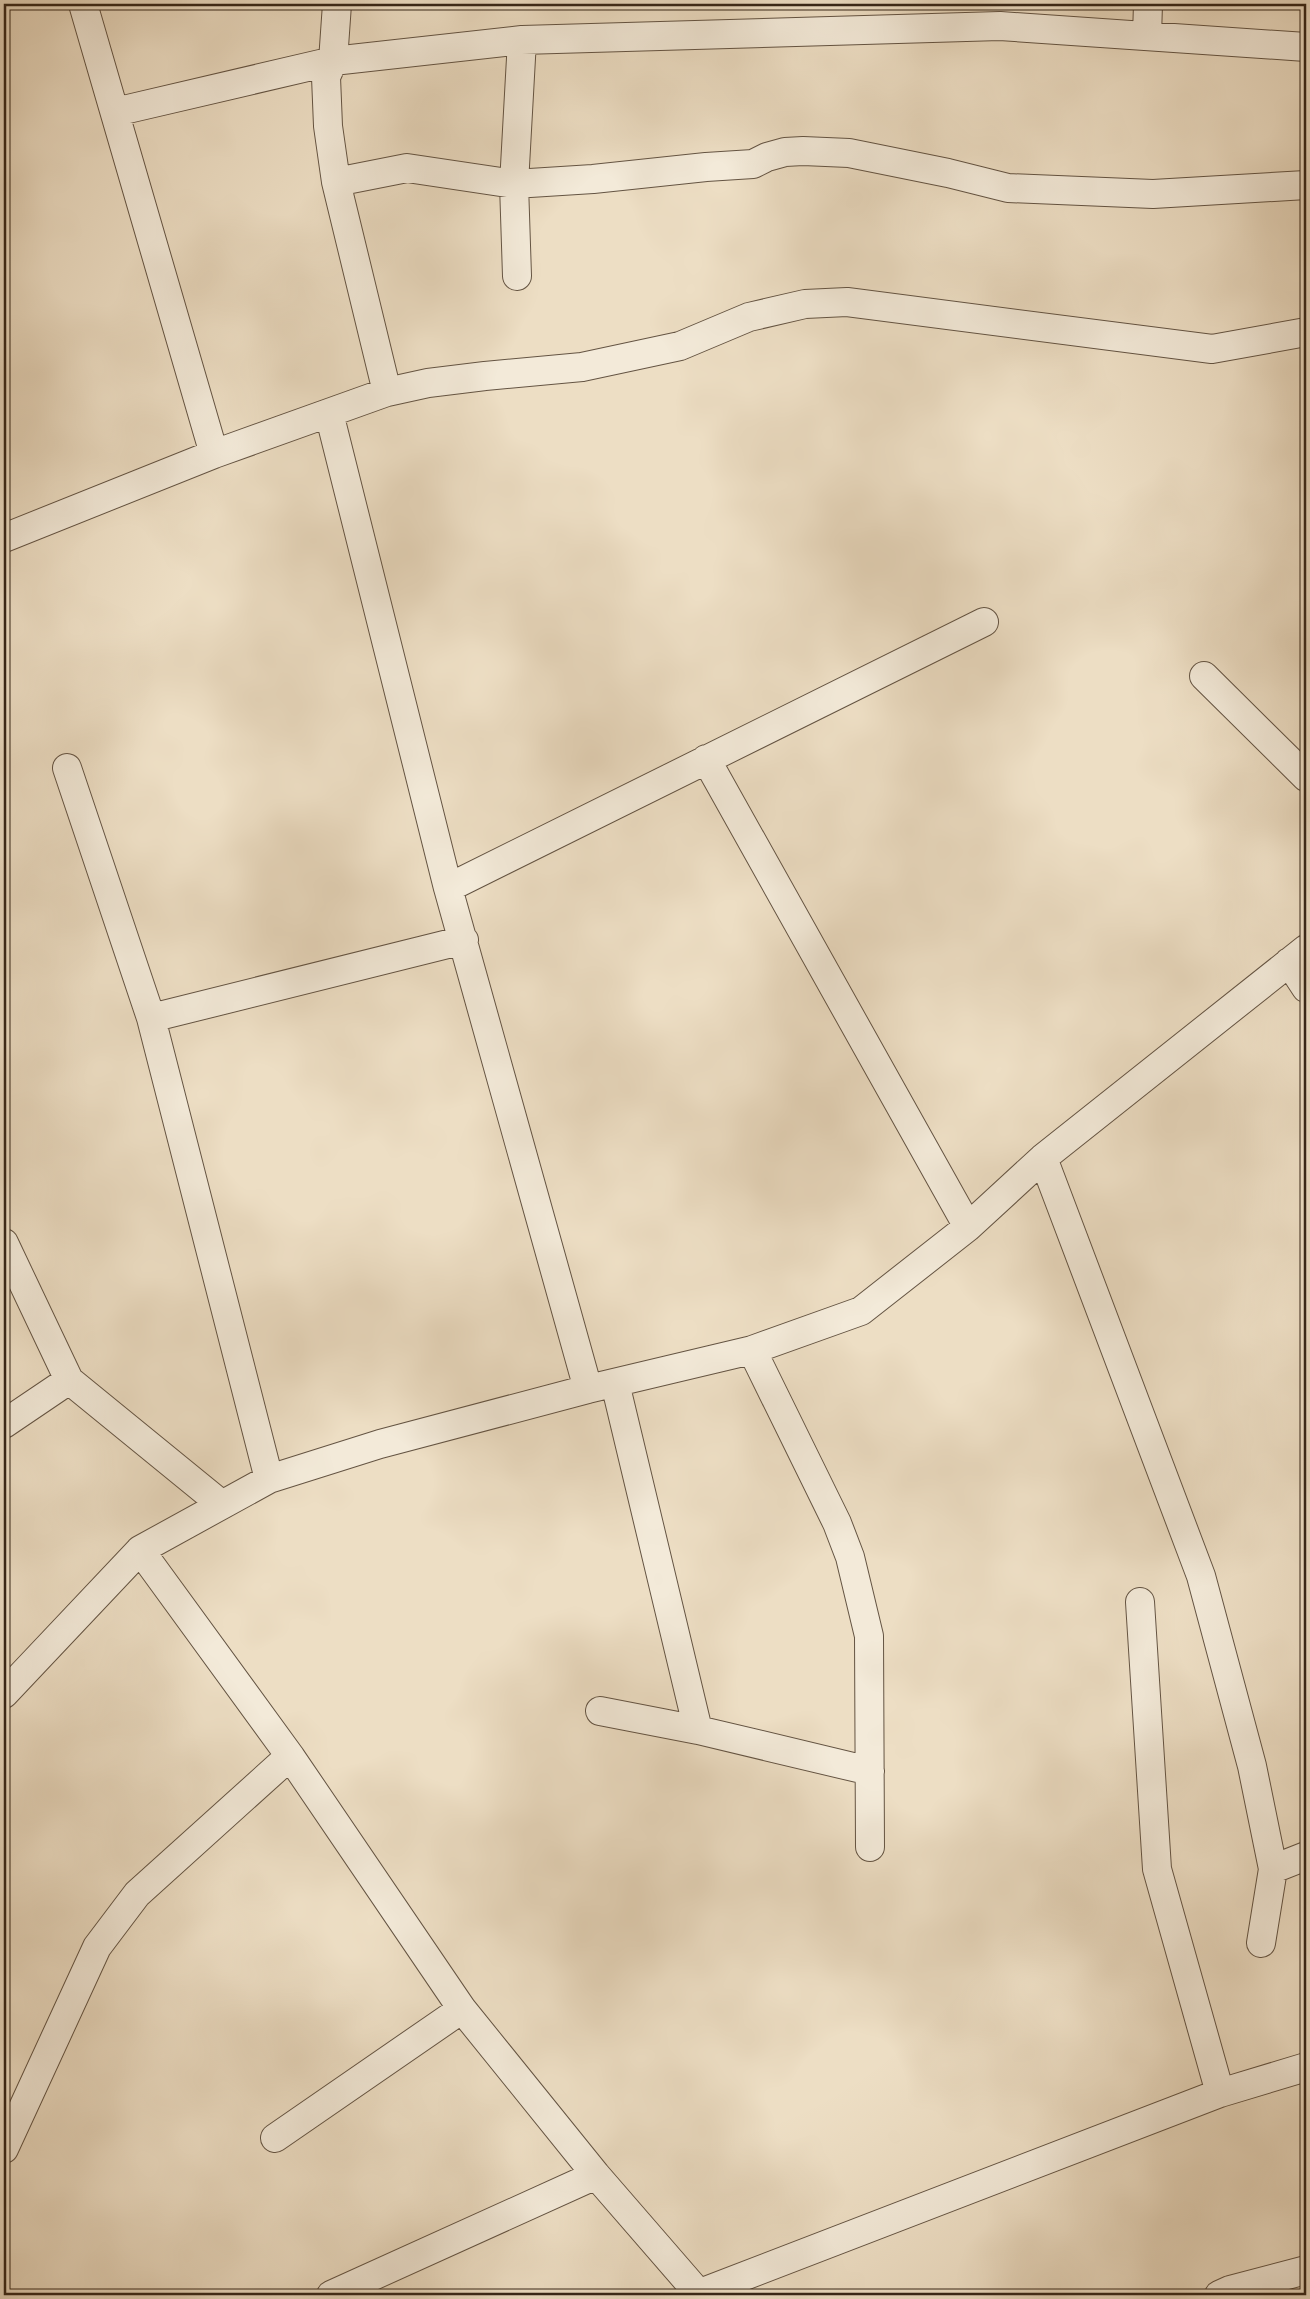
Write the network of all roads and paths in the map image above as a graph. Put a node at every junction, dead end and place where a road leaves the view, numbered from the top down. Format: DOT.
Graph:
graph roads {
  1 [pos="83,4"];
  2 [pos="337,4"];
  3 [pos="1148,4"];
  4 [pos="1000,15"];
  5 [pos="1146,36"];
  6 [pos="522,40"];
  7 [pos="1306,48"];
  8 [pos="333,61"];
  9 [pos="115,112"];
  10 [pos="336,182"];
  11 [pos="514,184"];
  12 [pos="1306,185"];
  13 [pos="517,276"];
  14 [pos="1306,332"];
  15 [pos="387,392"];
  16 [pos="329,413"];
  17 [pos="214,454"];
  18 [pos="4,538"];
  19 [pos="984,622"];
  20 [pos="1204,676"];
  21 [pos="706,759"];
  22 [pos="67,768"];
  23 [pos="1306,777"];
  24 [pos="448,888"];
  25 [pos="464,940"];
  26 [pos="1298,955"];
  27 [pos="1306,988"];
  28 [pos="151,1018"];
  29 [pos="1044,1158"];
  30 [pos="968,1227"];
  31 [pos="4,1243"];
  32 [pos="752,1350"];
  33 [pos="69,1380"];
  34 [pos="615,1383"];
  35 [pos="588,1389"];
  36 [pos="4,1424"];
  37 [pos="269,1479"];
  38 [pos="221,1504"];
  39 [pos="140,1550"];
  40 [pos="1140,1602"];
  41 [pos="4,1694"];
  42 [pos="600,1711"];
  43 [pos="698,1730"];
  44 [pos="290,1756"];
  45 [pos="870,1771"];
  46 [pos="870,1847"];
  47 [pos="1306,1856"];
  48 [pos="1273,1869"];
  49 [pos="1261,1943"];
  50 [pos="462,2009"];
  51 [pos="1306,2067"];
  52 [pos="1220,2093"];
  53 [pos="275,2138"];
  54 [pos="4,2149"];
  55 [pos="596,2175"];
  56 [pos="1306,2270"];
  57 [pos="331,2295"];
  58 [pos="698,2295"];
  59 [pos="1219,2295"];
  1 -- 9 [label="street"];
  2 -- 8 [label="street"];
  3 -- 5 [label="street"];
  4 -- 5 [label="street"];
  4 -- 6 [label="street"];
  5 -- 7 [label="street"];
  6 -- 8 [label="street"];
  6 -- 11 [label="street"];
  8 -- 9 [label="street"];
  8 -- 10 [label="street"];
  9 -- 17 [label="street"];
  10 -- 11 [label="street"];
  10 -- 15 [label="street"];
  11 -- 12 [label="street"];
  11 -- 13 [label="street"];
  14 -- 15 [label="street"];
  15 -- 16 [label="street"];
  16 -- 17 [label="street"];
  16 -- 24 [label="street"];
  17 -- 18 [label="street"];
  19 -- 21 [label="street"];
  20 -- 23 [label="street"];
  21 -- 24 [label="street"];
  21 -- 30 [label="street"];
  22 -- 28 [label="street"];
  24 -- 25 [label="street"];
  25 -- 28 [label="street"];
  25 -- 35 [label="street"];
  26 -- 27 [label="street"];
  26 -- 29 [label="street"];
  28 -- 37 [label="street"];
  29 -- 30 [label="street"];
  29 -- 48 [label="street"];
  30 -- 32 [label="street"];
  31 -- 33 [label="street"];
  32 -- 34 [label="street"];
  32 -- 45 [label="street"];
  33 -- 36 [label="street"];
  33 -- 38 [label="street"];
  34 -- 35 [label="street"];
  34 -- 43 [label="street"];
  35 -- 37 [label="street"];
  37 -- 38 [label="street"];
  38 -- 39 [label="street"];
  39 -- 41 [label="street"];
  39 -- 44 [label="street"];
  40 -- 52 [label="street"];
  42 -- 43 [label="street"];
  43 -- 45 [label="street"];
  44 -- 50 [label="street"];
  44 -- 54 [label="street"];
  45 -- 46 [label="street"];
  47 -- 48 [label="street"];
  48 -- 49 [label="street"];
  50 -- 53 [label="street"];
  50 -- 55 [label="street"];
  51 -- 52 [label="street"];
  52 -- 58 [label="street"];
  55 -- 57 [label="street"];
  55 -- 58 [label="street"];
  56 -- 59 [label="street"];
}
